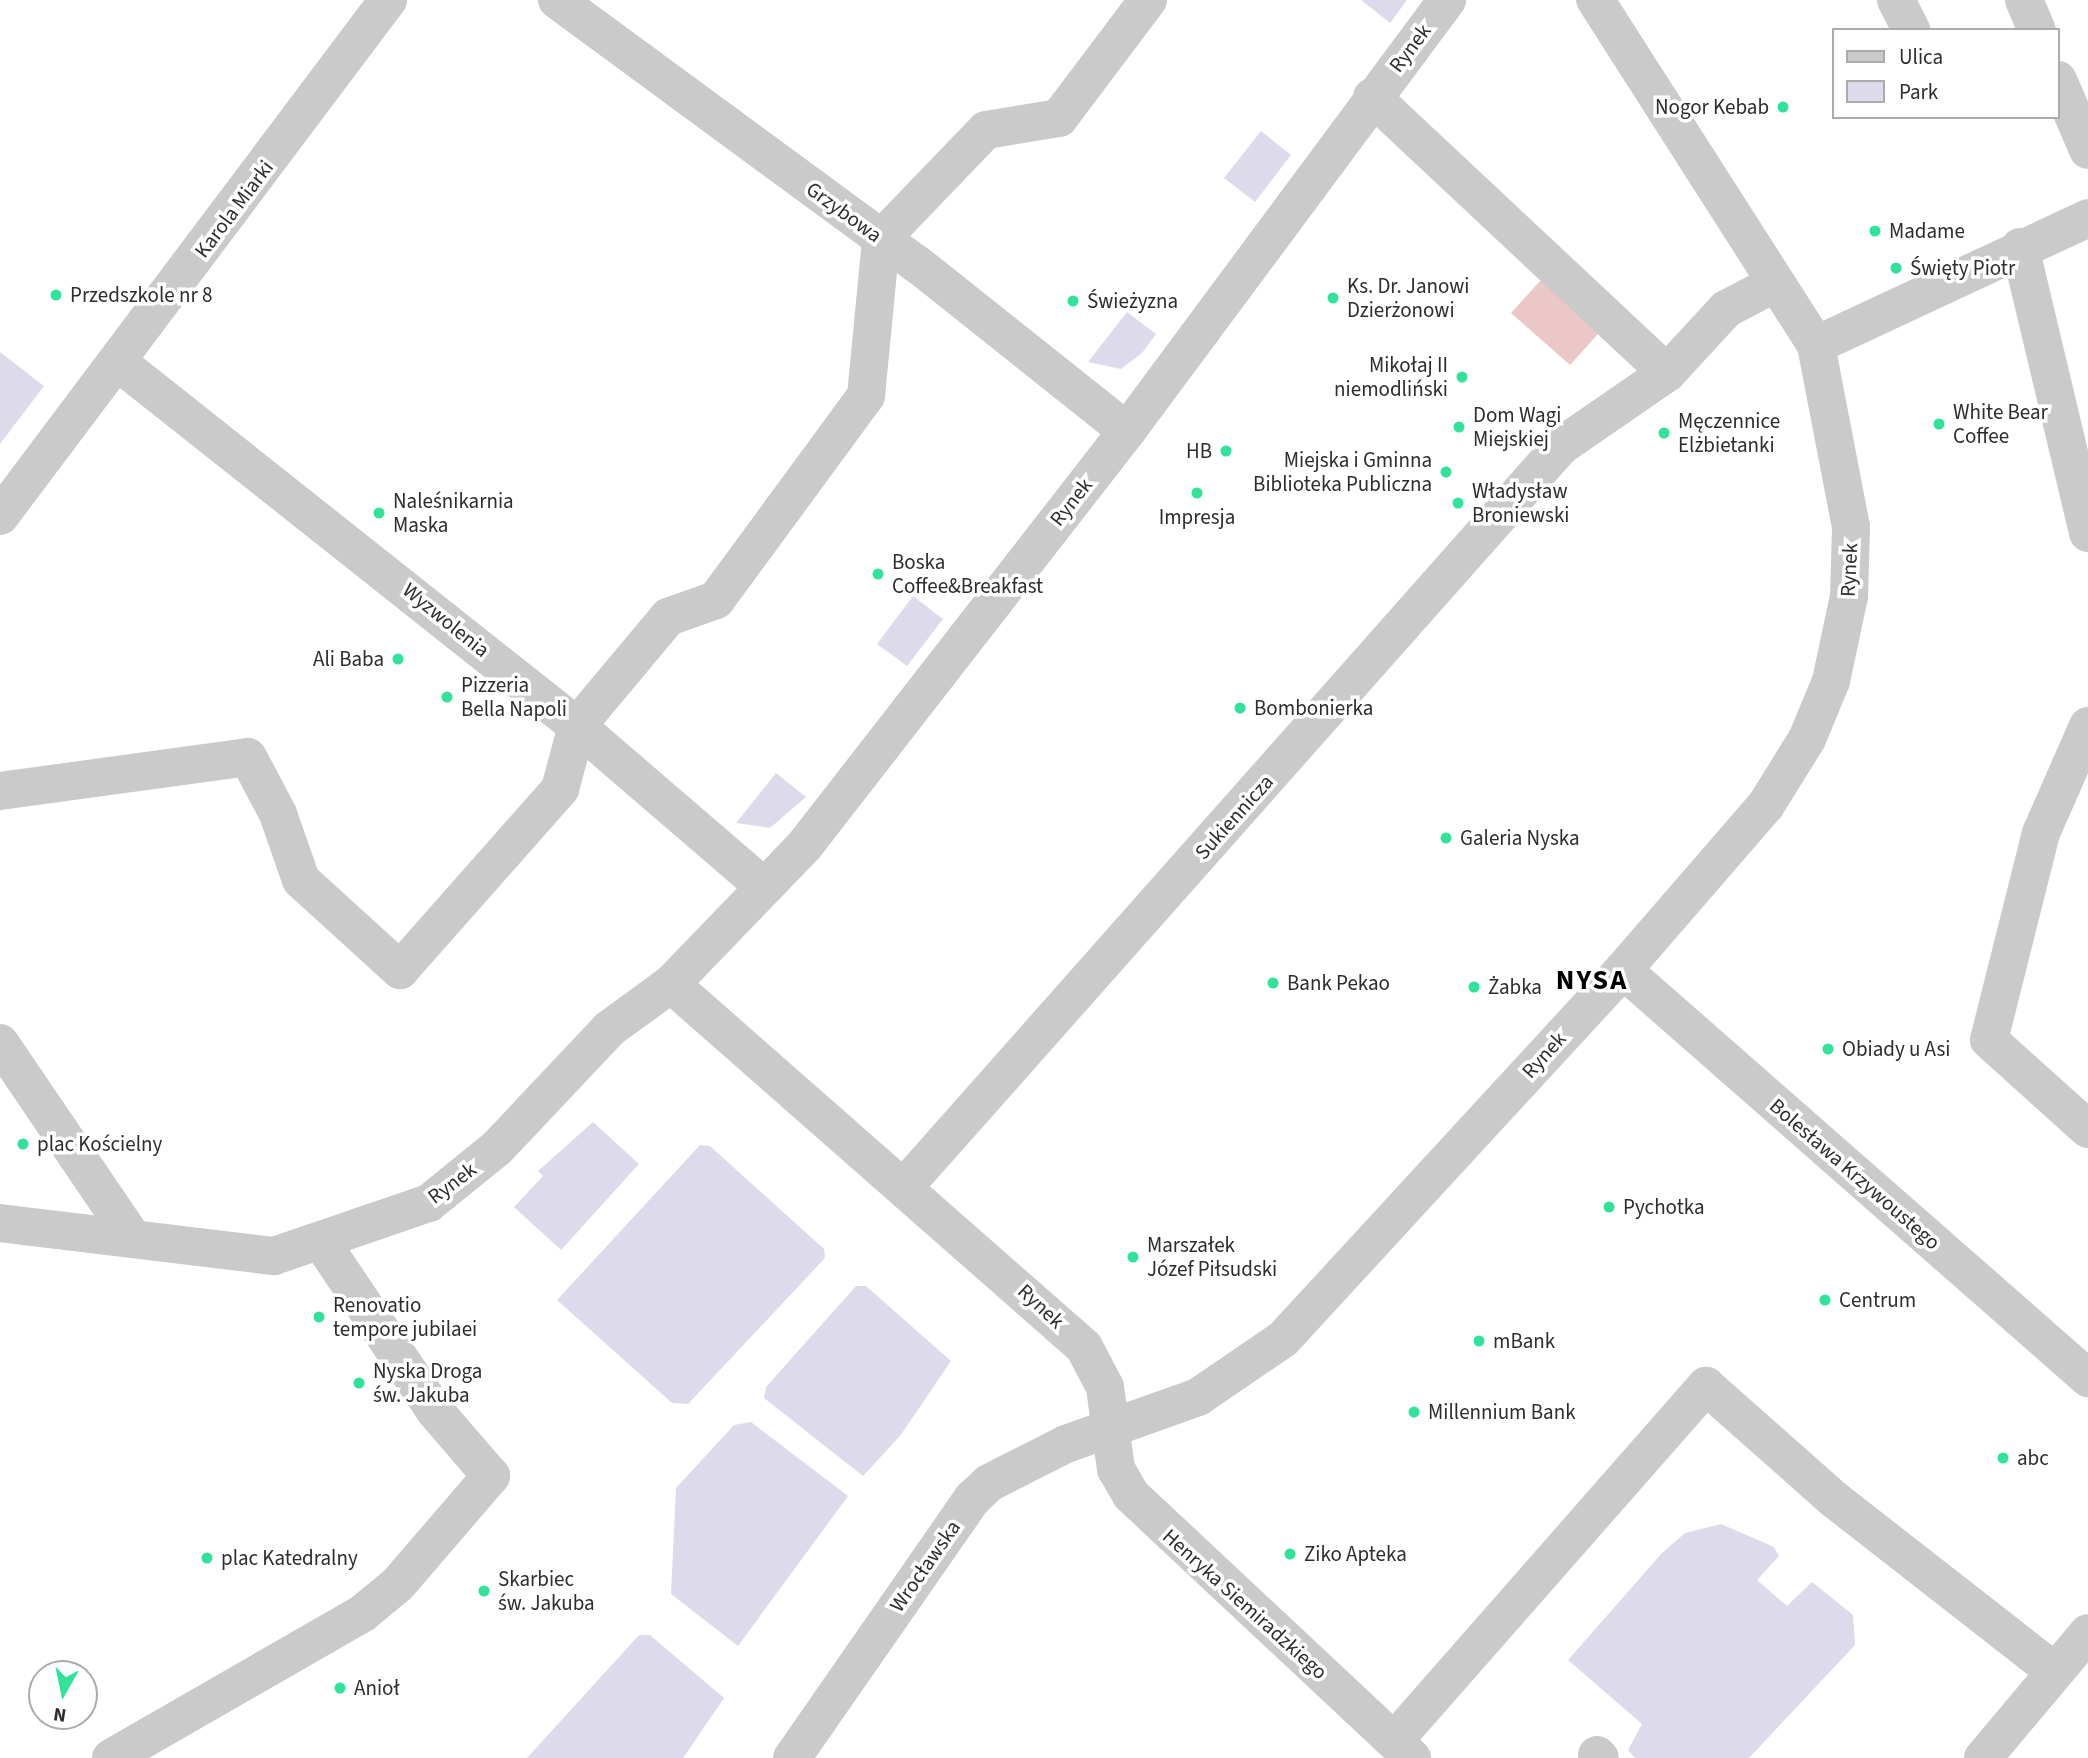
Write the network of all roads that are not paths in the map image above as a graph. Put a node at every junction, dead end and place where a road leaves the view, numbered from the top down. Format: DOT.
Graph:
graph roads {
  1 [pos="388,0"];
  2 [pos="557,0"];
  3 [pos="1148,0"];
  4 [pos="1447,0"];
  5 [pos="1595,0"];
  6 [pos="1896,0"];
  7 [pos="2024,0"];
  8 [pos="1910,28"];
  9 [pos="2036,28"];
  10 [pos="2060,85"];
  11 [pos="1373,97"];
  12 [pos="2088,150"];
  13 [pos="2088,218"];
  14 [pos="881,239"];
  15 [pos="2020,247"];
  16 [pos="1773,284"];
  17 [pos="1816,345"];
  18 [pos="119,363"];
  19 [pos="1667,373"];
  20 [pos="2077,422"];
  21 [pos="1127,431"];
  22 [pos="0,516"];
  23 [pos="2088,533"];
  24 [pos="577,726"];
  25 [pos="2088,726"];
  26 [pos="0,791"];
  27 [pos="764,887"];
  28 [pos="1623,970"];
  29 [pos="671,984"];
  30 [pos="0,1044"];
  31 [pos="2088,1129"];
  32 [pos="905,1186"];
  33 [pos="0,1223"];
  34 [pos="131,1236"];
  35 [pos="322,1243"];
  36 [pos="2088,1378"];
  37 [pos="1107,1431"];
  38 [pos="2088,1633"];
  39 [pos="2054,1672"];
  40 [pos="1403,1749"];
  41 [pos="111,1758"];
  42 [pos="792,1758"];
  43 [pos="1983,1758"];
  1 -- 18 [label="street, Karola Miarki"];
  2 -- 14 [label="street, Grzybowa"];
  3 -- 14 [label="street"];
  4 -- 11 [label="street, Rynek"];
  5 -- 16 [label="street, Rynek"];
  6 -- 8 [label="street"];
  7 -- 9 [label="street"];
  10 -- 12 [label="street"];
  11 -- 19 [label="street"];
  11 -- 21 [label="street, Rynek"];
  13 -- 15 [label="street"];
  14 -- 21 [label="street, Grzybowa"];
  14 -- 24 [label="street"];
  15 -- 17 [label="street"];
  15 -- 20 [label="street"];
  16 -- 17 [label="street, Rynek"];
  16 -- 19 [label="street, Sukiennicza"];
  17 -- 28 [label="street, Rynek"];
  18 -- 22 [label="street, Karola Miarki"];
  18 -- 24 [label="street, Wyzwolenia"];
  19 -- 32 [label="street, Sukiennicza"];
  20 -- 23 [label="street"];
  21 -- 27 [label="street, Rynek"];
  24 -- 26 [label="street"];
  24 -- 27 [label="street, Wyzwolenia"];
  25 -- 31 [label="street"];
  27 -- 29 [label="street, Rynek"];
  28 -- 36 [label="street, Bolesława Krzywoustego"];
  28 -- 37 [label="street, Rynek"];
  29 -- 32 [label="street, Rynek"];
  29 -- 35 [label="street, Rynek"];
  30 -- 34 [label="street"];
  32 -- 37 [label="street, Rynek"];
  33 -- 34 [label="street"];
  34 -- 35 [label="street, Rynek"];
  35 -- 41 [label="street"];
  37 -- 40 [label="street, Henryka Siemiradzkiego"];
  37 -- 42 [label="street, Wrocławska"];
  38 -- 39 [label="street"];
  39 -- 40 [label="street"];
  39 -- 43 [label="street"];
}
